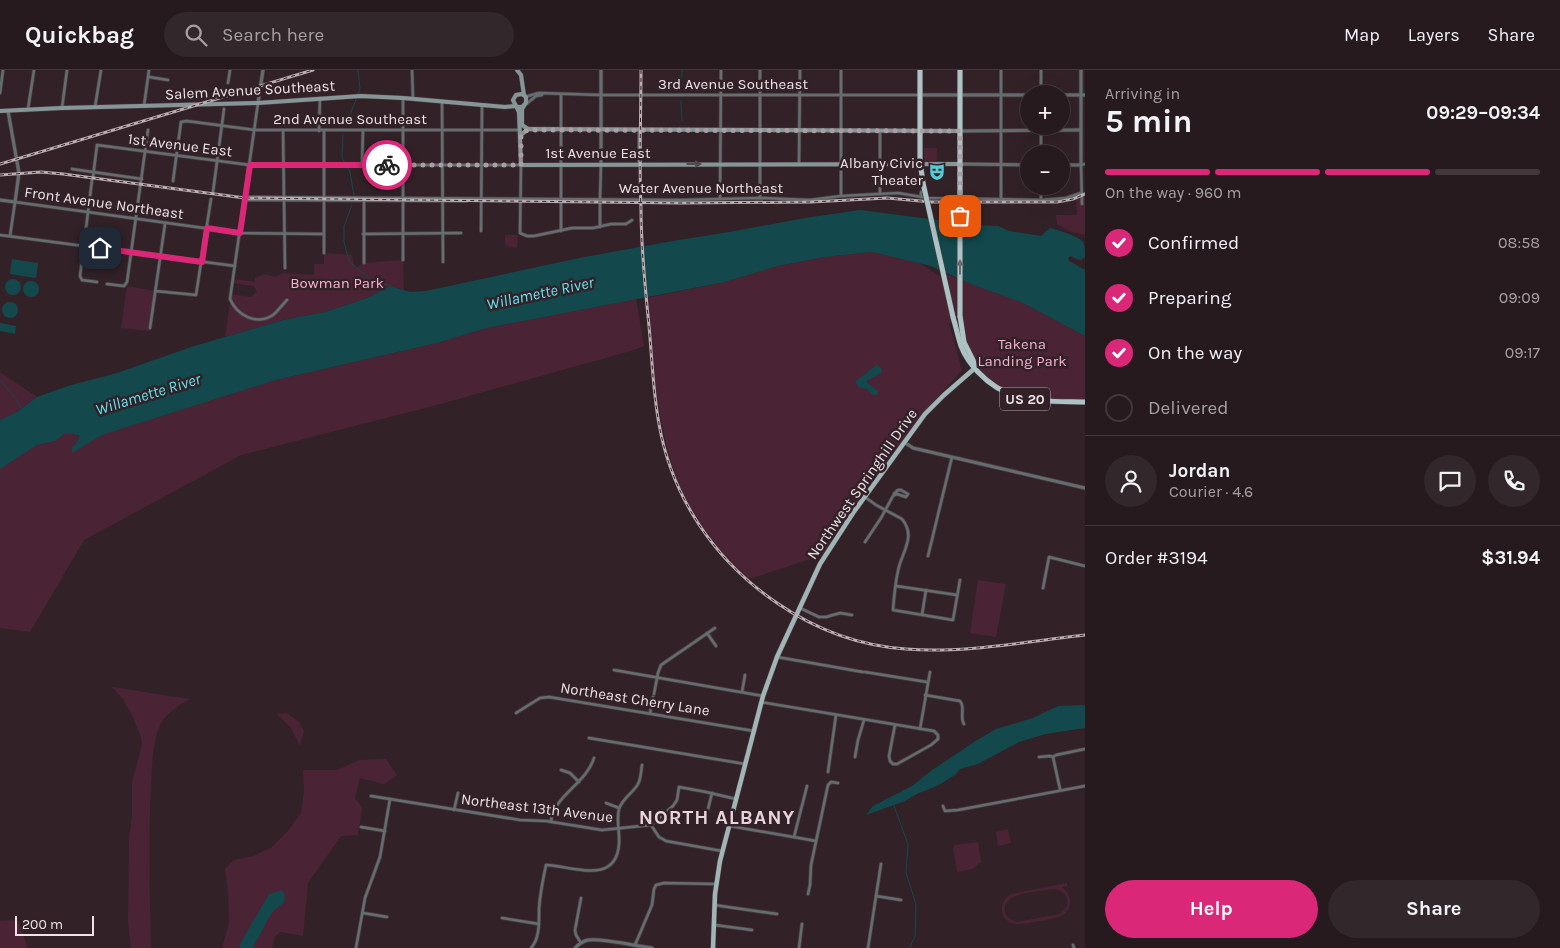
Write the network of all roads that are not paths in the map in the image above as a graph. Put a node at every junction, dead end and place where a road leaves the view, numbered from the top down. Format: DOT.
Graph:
graph roads {
  1 [pos="3,70"];
  2 [pos="34,70"];
  3 [pos="67,70"];
  4 [pos="101,70"];
  5 [pos="150,70"];
  6 [pos="230,70"];
  7 [pos="263,70"];
  8 [pos="412,70"];
  9 [pos="518,70"];
  10 [pos="601,70"];
  11 [pos="721,70"];
  12 [pos="760,70"];
  13 [pos="800,70"];
  14 [pos="841,70"];
  15 [pos="920,70"];
  16 [pos="960,70"];
  17 [pos="1001,70"];
  18 [pos="1041,70"];
  19 [pos="1081,70"];
  20 [pos="148,77"];
  21 [pos="168,80"];
  22 [pos="521,82"];
  23 [pos="228,83"];
  24 [pos="1041,85"];
  25 [pos="0,93"];
  26 [pos="517,94"];
  27 [pos="546,94"];
  28 [pos="524,95"];
  29 [pos="561,95"];
  30 [pos="721,95"];
  31 [pos="760,95"];
  32 [pos="800,95"];
  33 [pos="841,95"];
  34 [pos="920,95"];
  35 [pos="960,95"];
  36 [pos="1001,95"];
  37 [pos="1020,95"];
  38 [pos="1070,95"];
  39 [pos="1083,95"];
  40 [pos="601,96"];
  41 [pos="320,98"];
  42 [pos="403,98"];
  43 [pos="413,99"];
  44 [pos="513,99"];
  45 [pos="442,101"];
  46 [pos="258,103"];
  47 [pos="482,104"];
  48 [pos="525,105"];
  49 [pos="144,106"];
  50 [pos="502,106"];
  51 [pos="516,106"];
  52 [pos="95,107"];
  53 [pos="62,108"];
  54 [pos="28,109"];
  55 [pos="224,109"];
  56 [pos="0,111"];
  57 [pos="8,111"];
  58 [pos="222,126"];
  59 [pos="1020,129"];
  60 [pos="1070,129"];
  61 [pos="148,130"];
  62 [pos="254,130"];
  63 [pos="283,130"];
  64 [pos="363,130"];
  65 [pos="403,130"];
  66 [pos="442,130"];
  67 [pos="482,130"];
  68 [pos="520,130"];
  69 [pos="528,130"];
  70 [pos="561,130"];
  71 [pos="601,130"];
  72 [pos="639,130"];
  73 [pos="721,130"];
  74 [pos="760,130"];
  75 [pos="1001,130"];
  76 [pos="1083,130"];
  77 [pos="319,131"];
  78 [pos="324,131"];
  79 [pos="799,131"];
  80 [pos="841,131"];
  81 [pos="880,131"];
  82 [pos="920,131"];
  83 [pos="960,131"];
  84 [pos="521,136"];
  85 [pos="146,152"];
  86 [pos="177,156"];
  87 [pos="217,161"];
  88 [pos="362,164"];
  89 [pos="561,164"];
  90 [pos="601,164"];
  91 [pos="639,164"];
  92 [pos="721,164"];
  93 [pos="759,164"];
  94 [pos="799,164"];
  95 [pos="841,164"];
  96 [pos="880,164"];
  97 [pos="920,164"];
  98 [pos="960,164"];
  99 [pos="250,165"];
  100 [pos="284,165"];
  101 [pos="324,165"];
  102 [pos="403,165"];
  103 [pos="442,165"];
  104 [pos="482,165"];
  105 [pos="521,165"];
  106 [pos="1001,165"];
  107 [pos="1020,165"];
  108 [pos="1070,165"];
  109 [pos="1083,165"];
  110 [pos="72,169"];
  111 [pos="94,172"];
  112 [pos="142,178"];
  113 [pos="173,181"];
  114 [pos="213,192"];
  115 [pos="921,192"];
  116 [pos="880,193"];
  117 [pos="1081,193"];
  118 [pos="1041,195"];
  119 [pos="841,196"];
  120 [pos="921,197"];
  121 [pos="760,198"];
  122 [pos="211,199"];
  123 [pos="245,199"];
  124 [pos="284,199"];
  125 [pos="324,199"];
  126 [pos="364,199"];
  127 [pos="403,199"];
  128 [pos="521,199"];
  129 [pos="560,199"];
  130 [pos="600,199"];
  131 [pos="720,199"];
  132 [pos="1001,199"];
  133 [pos="0,200"];
  134 [pos="442,200"];
  135 [pos="482,200"];
  136 [pos="1041,200"];
  137 [pos="15,202"];
  138 [pos="600,204"];
  139 [pos="1082,204"];
  140 [pos="87,212"];
  141 [pos="136,220"];
  142 [pos="632,220"];
  143 [pos="165,224"];
  144 [pos="600,226"];
  145 [pos="207,228"];
  146 [pos="481,231"];
  147 [pos="561,231"];
  148 [pos="240,233"];
  149 [pos="403,233"];
  150 [pos="443,233"];
  151 [pos="461,233"];
  152 [pos="285,234"];
  153 [pos="324,234"];
  154 [pos="364,234"];
  155 [pos="0,235"];
  156 [pos="10,236"];
  157 [pos="84,246"];
  158 [pos="132,252"];
  159 [pos="324,253"];
  160 [pos="160,256"];
  161 [pos="402,260"];
  162 [pos="202,262"];
  163 [pos="443,262"];
  164 [pos="364,263"];
  165 [pos="235,266"];
  166 [pos="285,268"];
  167 [pos="97,282"];
  168 [pos="107,284"];
  169 [pos="155,291"];
  170 [pos="287,300"];
  171 [pos="150,328"];
  172 [pos="975,368"];
  173 [pos="1085,402"];
  174 [pos="904,442"];
  175 [pos="952,457"];
  176 [pos="1085,488"];
  177 [pos="894,494"];
  178 [pos="865,497"];
  179 [pos="886,509"];
  180 [pos="864,542"];
  181 [pos="928,556"];
  182 [pos="1085,566"];
  183 [pos="960,580"];
  184 [pos="896,586"];
  185 [pos="1042,588"];
  186 [pos="926,590"];
  187 [pos="957,595"];
  188 [pos="800,608"];
  189 [pos="852,615"];
  190 [pos="922,615"];
  191 [pos="715,628"];
  192 [pos="707,633"];
  193 [pos="716,646"];
  194 [pos="777,657"];
  195 [pos="614,670"];
  196 [pos="930,672"];
  197 [pos="745,675"];
  198 [pos="657,677"];
  199 [pos="927,682"];
  200 [pos="742,692"];
  201 [pos="925,695"];
  202 [pos="763,696"];
  203 [pos="761,702"];
  204 [pos="516,713"];
  205 [pos="650,714"];
  206 [pos="836,715"];
  207 [pos="864,720"];
  208 [pos="964,724"];
  209 [pos="895,725"];
  210 [pos="920,728"];
  211 [pos="754,731"];
  212 [pos="589,738"];
  213 [pos="1085,749"];
  214 [pos="855,757"];
  215 [pos="1054,757"];
  216 [pos="594,758"];
  217 [pos="1039,758"];
  218 [pos="745,764"];
  219 [pos="642,765"];
  220 [pos="561,770"];
  221 [pos="828,772"];
  222 [pos="579,782"];
  223 [pos="838,783"];
  224 [pos="807,786"];
  225 [pos="1085,786"];
  226 [pos="1060,790"];
  227 [pos="458,793"];
  228 [pos="712,793"];
  229 [pos="371,796"];
  230 [pos="390,799"];
  231 [pos="736,800"];
  232 [pos="606,803"];
  233 [pos="942,806"];
  234 [pos="619,808"];
  235 [pos="454,810"];
  236 [pos="707,813"];
  237 [pos="551,822"];
  238 [pos="651,825"];
  239 [pos="729,826"];
  240 [pos="361,827"];
  241 [pos="620,829"];
  242 [pos="384,831"];
  243 [pos="794,837"];
  244 [pos="816,840"];
  245 [pos="722,851"];
  246 [pos="881,864"];
  247 [pos="716,884"];
  248 [pos="808,894"];
  249 [pos="876,896"];
  250 [pos="581,898"];
  251 [pos="901,900"];
  252 [pos="714,905"];
  253 [pos="363,913"];
  254 [pos="777,914"];
  255 [pos="387,916"];
  256 [pos="502,918"];
  257 [pos="539,924"];
  258 [pos="802,924"];
  259 [pos="715,925"];
  260 [pos="752,930"];
  261 [pos="581,943"];
  262 [pos="635,946"];
  263 [pos="356,948"];
  264 [pos="531,948"];
  265 [pos="575,948"];
  266 [pos="652,948"];
  267 [pos="714,948"];
  268 [pos="799,948"];
  269 [pos="868,948"];
  1 -- 25 [label="street"];
  2 -- 54 [label="street"];
  3 -- 53 [label="street"];
  4 -- 52 [label="street"];
  5 -- 20 [label="street"];
  6 -- 23 [label="street"];
  7 -- 46 [label="street"];
  8 -- 43 [label="street"];
  9 -- 22 [label="main road"];
  10 -- 40 [label="street"];
  11 -- 30 [label="street"];
  12 -- 31 [label="street"];
  13 -- 32 [label="street"];
  14 -- 33 [label="street"];
  15 -- 34 [label="highway, US 20"];
  16 -- 35 [label="highway, US 20"];
  17 -- 36 [label="street"];
  18 -- 24 [label="street"];
  19 -- 39 [label="street"];
  20 -- 21 [label="street"];
  20 -- 49 [label="street"];
  22 -- 26 [label="main road"];
  22 -- 28 [label="main road"];
  26 -- 28 [label="main road"];
  26 -- 44 [label="main road"];
  27 -- 28 [label="street, 3rd Avenue Southeast"];
  27 -- 29 [label="street, 3rd Avenue Southeast"];
  27 -- 48 [label="street"];
  28 -- 48 [label="main road"];
  29 -- 40 [label="street, 3rd Avenue Southeast"];
  29 -- 70 [label="street"];
  30 -- 31 [label="street, 3rd Avenue Southeast"];
  30 -- 40 [label="street, 3rd Avenue Southeast"];
  30 -- 73 [label="street"];
  31 -- 32 [label="street, 3rd Avenue Southeast"];
  31 -- 74 [label="street"];
  32 -- 33 [label="street, 3rd Avenue Southeast"];
  32 -- 79 [label="street"];
  33 -- 34 [label="street, 3rd Avenue Southeast"];
  33 -- 80 [label="street"];
  34 -- 35 [label="street"];
  34 -- 82 [label="highway, US 20"];
  35 -- 36 [label="street"];
  35 -- 83 [label="highway, US 20"];
  36 -- 37 [label="street"];
  36 -- 75 [label="street"];
  38 -- 39 [label="street"];
  39 -- 76 [label="street"];
  40 -- 71 [label="street"];
  41 -- 42 [label="main road, Salem Avenue Southeast"];
  41 -- 46 [label="main road, Salem Avenue Southeast"];
  41 -- 77 [label="street"];
  42 -- 43 [label="main road, Salem Avenue Southeast"];
  42 -- 65 [label="street"];
  43 -- 45 [label="main road, Salem Avenue Southeast"];
  44 -- 50 [label="main road"];
  44 -- 51 [label="main road"];
  45 -- 47 [label="main road, Salem Avenue Southeast"];
  45 -- 66 [label="street"];
  46 -- 49 [label="main road, Salem Avenue Southeast"];
  46 -- 62 [label="street"];
  47 -- 50 [label="main road, Salem Avenue Southeast"];
  47 -- 67 [label="street"];
  48 -- 51 [label="main road"];
  48 -- 69 [label="main road"];
  49 -- 52 [label="main road, Salem Avenue Southeast"];
  50 -- 51 [label="main road, Salem Avenue Southeast"];
  51 -- 68 [label="main road"];
  52 -- 53 [label="main road, Salem Avenue Southeast"];
  53 -- 54 [label="main road, Salem Avenue Southeast"];
  54 -- 57 [label="main road, Salem Avenue Southeast"];
  55 -- 58 [label="street"];
  56 -- 57 [label="main road, Salem Avenue Southeast"];
  57 -- 137 [label="street"];
  58 -- 62 [label="street, 2nd Avenue Southeast"];
  58 -- 86 [label="street, 2nd Avenue Southeast"];
  58 -- 87 [label="street"];
  59 -- 75 [label="street"];
  60 -- 76 [label="street"];
  61 -- 85 [label="street"];
  62 -- 63 [label="street, 2nd Avenue Southeast"];
  62 -- 99 [label="street"];
  63 -- 77 [label="street, 2nd Avenue Southeast"];
  63 -- 100 [label="street"];
  64 -- 65 [label="street, 2nd Avenue Southeast"];
  64 -- 78 [label="street, 2nd Avenue Southeast"];
  64 -- 88 [label="street"];
  65 -- 66 [label="street, 2nd Avenue Southeast"];
  65 -- 102 [label="street"];
  66 -- 67 [label="street, 2nd Avenue Southeast"];
  66 -- 103 [label="street"];
  67 -- 68 [label="street, 2nd Avenue Southeast"];
  67 -- 104 [label="street"];
  68 -- 84 [label="main road"];
  69 -- 70 [label="main road"];
  69 -- 84 [label="main road"];
  70 -- 71 [label="main road"];
  70 -- 89 [label="street"];
  71 -- 72 [label="main road"];
  71 -- 90 [label="street"];
  72 -- 73 [label="main road"];
  72 -- 91 [label="street"];
  73 -- 74 [label="main road"];
  73 -- 92 [label="street"];
  74 -- 79 [label="main road"];
  74 -- 93 [label="street"];
  75 -- 83 [label="street"];
  75 -- 106 [label="street"];
  76 -- 109 [label="street"];
  77 -- 78 [label="street, 2nd Avenue Southeast"];
  78 -- 101 [label="street"];
  79 -- 80 [label="main road"];
  79 -- 94 [label="street"];
  80 -- 81 [label="main road"];
  80 -- 95 [label="street"];
  81 -- 82 [label="main road"];
  81 -- 96 [label="street"];
  82 -- 83 [label="main road"];
  82 -- 97 [label="highway, US 20"];
  83 -- 98 [label="highway, US 20"];
  84 -- 105 [label="main road"];
  85 -- 86 [label="street, 1st Avenue East"];
  85 -- 111 [label="street, 1st Avenue East"];
  85 -- 112 [label="street"];
  86 -- 87 [label="street, 1st Avenue East"];
  86 -- 113 [label="street"];
  87 -- 99 [label="street, 1st Avenue East"];
  87 -- 114 [label="street"];
  88 -- 101 [label="street, 1st Avenue East"];
  88 -- 102 [label="street, 1st Avenue East"];
  89 -- 90 [label="main road, 1st Avenue East"];
  89 -- 105 [label="main road, 1st Avenue East"];
  89 -- 129 [label="street"];
  90 -- 91 [label="main road, 1st Avenue East"];
  90 -- 130 [label="street"];
  91 -- 92 [label="main road, 1st Avenue East, one-way"];
  92 -- 93 [label="main road, 1st Avenue East"];
  92 -- 131 [label="street"];
  93 -- 94 [label="main road, 1st Avenue East"];
  93 -- 121 [label="street"];
  94 -- 95 [label="main road, 1st Avenue East"];
  95 -- 96 [label="main road, 1st Avenue East"];
  95 -- 119 [label="street"];
  96 -- 97 [label="main road, 1st Avenue East"];
  96 -- 116 [label="street"];
  97 -- 98 [label="main road, 1st Avenue East"];
  97 -- 172 [label="highway, US 20, bridge"];
  98 -- 106 [label="street"];
  172 -- 98 [label="highway, US 20, one-way, bridge"];
  99 -- 100 [label="street, 1st Avenue East"];
  99 -- 123 [label="street"];
  100 -- 101 [label="street, 1st Avenue East"];
  100 -- 124 [label="street"];
  101 -- 125 [label="street"];
  102 -- 103 [label="street, 1st Avenue East"];
  102 -- 127 [label="street"];
  103 -- 104 [label="street, 1st Avenue East"];
  103 -- 134 [label="street"];
  104 -- 105 [label="street, 1st Avenue East"];
  104 -- 135 [label="street"];
  105 -- 128 [label="street"];
  106 -- 107 [label="street"];
  106 -- 132 [label="street"];
  108 -- 109 [label="street"];
  109 -- 117 [label="street"];
  110 -- 111 [label="street"];
  111 -- 112 [label="street"];
  111 -- 140 [label="street"];
  112 -- 141 [label="street"];
  115 -- 120 [label="street"];
  116 -- 119 [label="street, Water Avenue Northeast"];
  116 -- 120 [label="street, Water Avenue Northeast"];
  117 -- 136 [label="street, Water Avenue Northeast"];
  117 -- 139 [label="street"];
  118 -- 136 [label="street"];
  119 -- 121 [label="street, Water Avenue Northeast"];
  120 -- 132 [label="street, Water Avenue Northeast"];
  121 -- 131 [label="street, Water Avenue Northeast"];
  122 -- 145 [label="street"];
  123 -- 124 [label="street, Water Avenue Northeast"];
  123 -- 148 [label="street"];
  124 -- 125 [label="street, Water Avenue Northeast"];
  124 -- 152 [label="street"];
  125 -- 126 [label="street, Water Avenue Northeast"];
  125 -- 153 [label="street"];
  126 -- 127 [label="street, Water Avenue Northeast"];
  126 -- 154 [label="street"];
  127 -- 134 [label="street, Water Avenue Northeast"];
  127 -- 149 [label="street"];
  128 -- 129 [label="street, Water Avenue Northeast"];
  128 -- 135 [label="street, Water Avenue Northeast"];
  128 -- 147 [label="street"];
  129 -- 130 [label="street, Water Avenue Northeast"];
  129 -- 147 [label="street"];
  130 -- 131 [label="street, Water Avenue Northeast"];
  132 -- 136 [label="street, Water Avenue Northeast"];
  133 -- 137 [label="street, Front Avenue Northeast"];
  134 -- 135 [label="street, Water Avenue Northeast"];
  134 -- 150 [label="street"];
  135 -- 146 [label="street"];
  137 -- 140 [label="street, Front Avenue Northeast"];
  137 -- 156 [label="street"];
  138 -- 144 [label="street"];
  140 -- 141 [label="street, Front Avenue Northeast"];
  140 -- 157 [label="street"];
  141 -- 143 [label="street, Front Avenue Northeast"];
  141 -- 158 [label="street"];
  142 -- 144 [label="street"];
  143 -- 145 [label="street, Front Avenue Northeast"];
  143 -- 160 [label="street"];
  144 -- 147 [label="street"];
  145 -- 148 [label="street, Front Avenue Northeast"];
  145 -- 162 [label="street"];
  148 -- 152 [label="street, Front Avenue Northeast"];
  148 -- 165 [label="street"];
  149 -- 150 [label="street"];
  149 -- 154 [label="street"];
  149 -- 161 [label="street"];
  150 -- 151 [label="street"];
  150 -- 163 [label="street"];
  152 -- 153 [label="street, Front Avenue Northeast"];
  152 -- 166 [label="street"];
  153 -- 159 [label="street"];
  154 -- 164 [label="street"];
  155 -- 156 [label="street"];
  156 -- 157 [label="street"];
  157 -- 158 [label="street"];
  157 -- 167 [label="street"];
  158 -- 160 [label="street"];
  158 -- 168 [label="street"];
  160 -- 162 [label="street"];
  160 -- 169 [label="street"];
  162 -- 165 [label="street"];
  162 -- 169 [label="street"];
  165 -- 170 [label="street"];
  169 -- 171 [label="street"];
  172 -- 173 [label="highway, US 20"];
  172 -- 174 [label="main road, Northwest Springhill Drive"];
  174 -- 175 [label="street"];
  174 -- 178 [label="main road, Northwest Springhill Drive"];
  175 -- 176 [label="street"];
  175 -- 181 [label="street"];
  177 -- 177 [label="street"];
  177 -- 179 [label="street"];
  178 -- 179 [label="street"];
  178 -- 188 [label="main road, Northwest Springhill Drive"];
  179 -- 180 [label="street"];
  179 -- 184 [label="street"];
  182 -- 185 [label="street"];
  183 -- 187 [label="street"];
  184 -- 186 [label="street"];
  184 -- 190 [label="street"];
  186 -- 187 [label="street"];
  186 -- 190 [label="street"];
  187 -- 190 [label="street"];
  188 -- 189 [label="street"];
  188 -- 194 [label="main road, Northwest Springhill Drive"];
  191 -- 192 [label="street"];
  192 -- 193 [label="street"];
  192 -- 198 [label="street"];
  194 -- 199 [label="street"];
  194 -- 202 [label="main road, Northwest Springhill Drive"];
  195 -- 198 [label="street"];
  196 -- 199 [label="street"];
  197 -- 200 [label="street"];
  198 -- 200 [label="street"];
  198 -- 205 [label="street"];
  199 -- 201 [label="street"];
  200 -- 202 [label="street"];
  201 -- 208 [label="street"];
  201 -- 210 [label="street"];
  202 -- 203 [label="main road, Northwest Springhill Drive"];
  203 -- 206 [label="street"];
  203 -- 211 [label="main road, Northwest Springhill Drive"];
  204 -- 205 [label="street, Northeast Cherry Lane"];
  205 -- 211 [label="street, Northeast Cherry Lane"];
  206 -- 207 [label="street"];
  206 -- 221 [label="street"];
  207 -- 209 [label="street"];
  207 -- 214 [label="street"];
  209 -- 210 [label="street"];
  209 -- 210 [label="street"];
  211 -- 218 [label="main road, Northwest Springhill Drive"];
  212 -- 218 [label="street"];
  213 -- 215 [label="street"];
  215 -- 217 [label="street"];
  215 -- 226 [label="street"];
  216 -- 222 [label="street"];
  218 -- 231 [label="main road, Northwest Springhill Drive"];
  219 -- 234 [label="street"];
  220 -- 222 [label="street"];
  222 -- 237 [label="street"];
  223 -- 244 [label="street"];
  224 -- 243 [label="street"];
  225 -- 226 [label="street"];
  226 -- 233 [label="street"];
  227 -- 235 [label="street"];
  228 -- 231 [label="street"];
  228 -- 236 [label="street"];
  228 -- 238 [label="street"];
  229 -- 230 [label="street, Northeast 13th Avenue"];
  230 -- 235 [label="street, Northeast 13th Avenue"];
  230 -- 242 [label="street"];
  231 -- 239 [label="main road, Northwest Springhill Drive"];
  232 -- 234 [label="street"];
  234 -- 241 [label="street"];
  235 -- 237 [label="street, Northeast 13th Avenue"];
  237 -- 241 [label="street, Northeast 13th Avenue"];
  238 -- 241 [label="street, Northeast 13th Avenue"];
  238 -- 245 [label="street"];
  239 -- 243 [label="street"];
  239 -- 245 [label="main road, Northwest Springhill Drive"];
  240 -- 242 [label="street"];
  241 -- 257 [label="street"];
  242 -- 253 [label="street"];
  243 -- 244 [label="street"];
  244 -- 248 [label="street"];
  245 -- 247 [label="main road, Northwest Springhill Drive"];
  246 -- 249 [label="street"];
  247 -- 252 [label="main road, Northwest Springhill Drive"];
  247 -- 262 [label="street"];
  249 -- 251 [label="street"];
  249 -- 269 [label="street"];
  250 -- 261 [label="street"];
  252 -- 254 [label="street"];
  252 -- 259 [label="main road, Northwest Springhill Drive"];
  253 -- 255 [label="street"];
  253 -- 263 [label="street"];
  256 -- 257 [label="street"];
  257 -- 264 [label="street"];
  258 -- 268 [label="street"];
  259 -- 260 [label="street"];
  259 -- 267 [label="main road, Northwest Springhill Drive"];
  261 -- 262 [label="street"];
  261 -- 265 [label="street"];
  262 -- 266 [label="street"];
}
